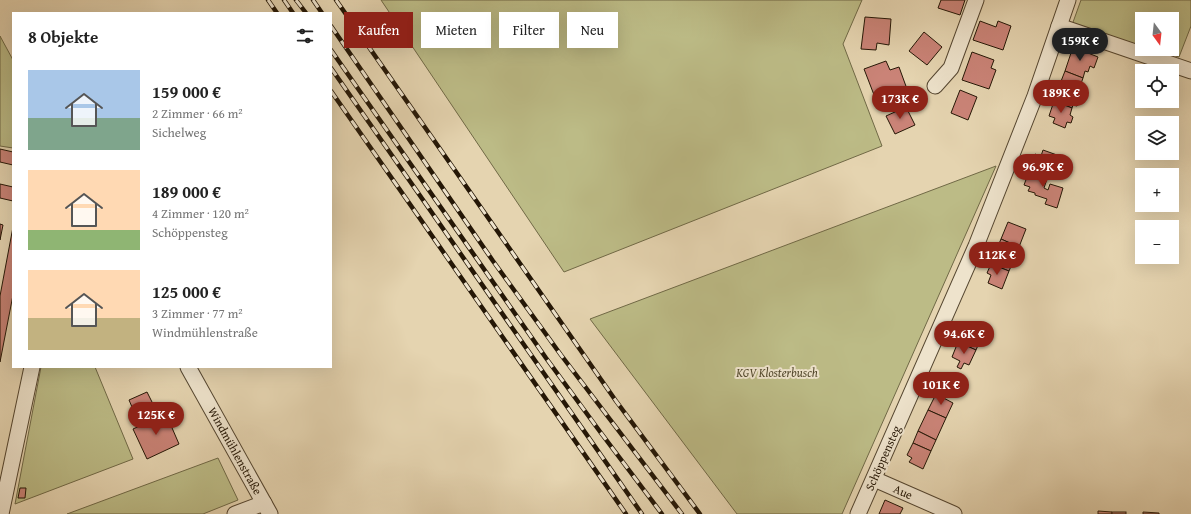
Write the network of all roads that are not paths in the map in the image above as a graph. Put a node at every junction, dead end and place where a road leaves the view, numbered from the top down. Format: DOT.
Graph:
graph roads {
  1 [pos="976,0"];
  2 [pos="1068,0"];
  3 [pos="1059,26"];
  4 [pos="1191,72"];
  5 [pos="936,86"];
  6 [pos="32,368"];
  7 [pos="189,368"];
  8 [pos="874,479"];
  9 [pos="267,508"];
  10 [pos="1,514"];
  11 [pos="235,514"];
  12 [pos="858,514"];
  13 [pos="954,514"];
  1 -- 5 [label="street"];
  2 -- 3 [label="street, Schöppensteg"];
  3 -- 4 [label="street"];
  3 -- 8 [label="street, Schöppensteg"];
  6 -- 10 [label="street"];
  7 -- 9 [label="street, Windmühlenstraße"];
  8 -- 12 [label="street, Schöppensteg"];
  8 -- 13 [label="street, Aue"];
  9 -- 11 [label="street"];
}
